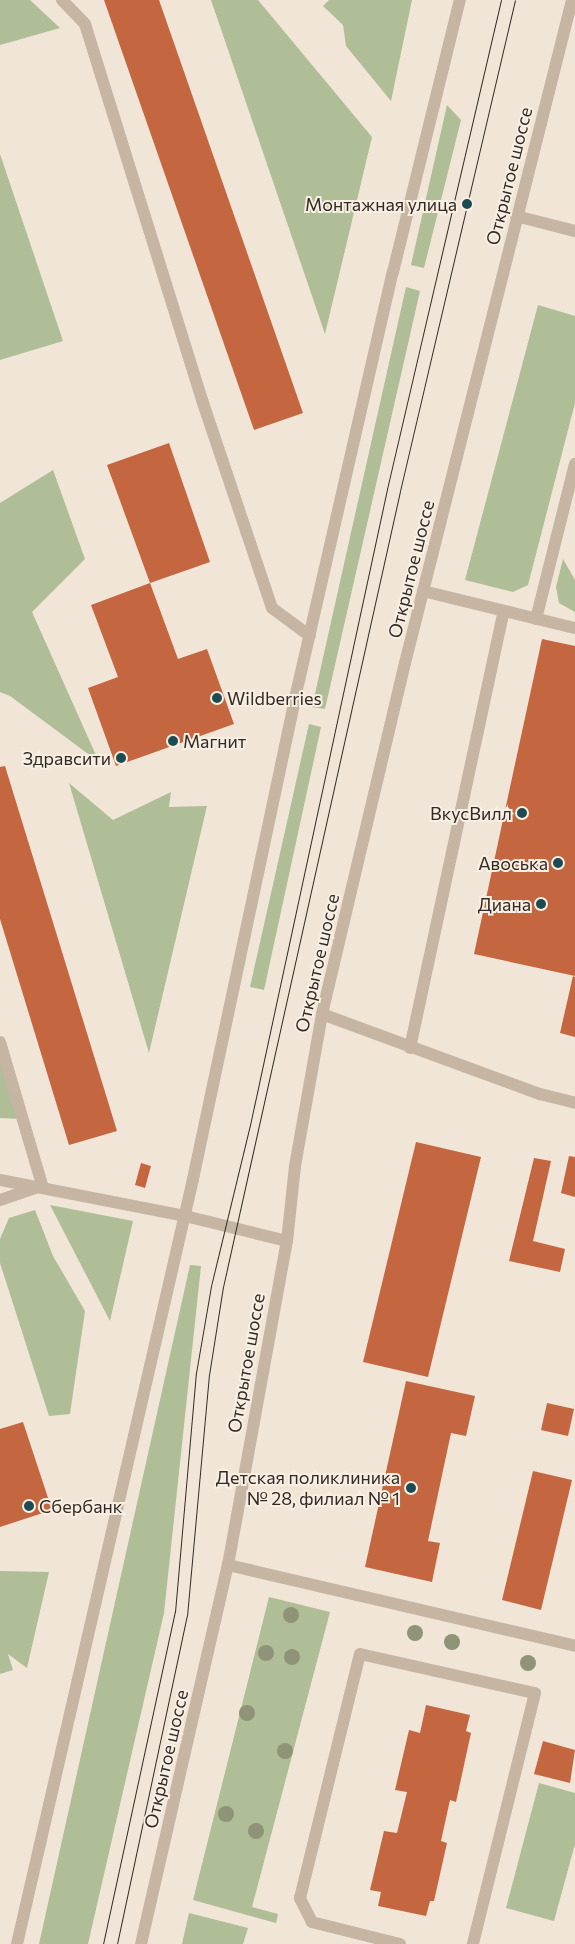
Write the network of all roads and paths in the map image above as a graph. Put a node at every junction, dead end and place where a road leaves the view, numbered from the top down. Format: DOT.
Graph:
graph roads {
  1 [pos="62,0"];
  2 [pos="460,0"];
  3 [pos="572,0"];
  4 [pos="516,216"];
  5 [pos="575,230"];
  6 [pos="575,464"];
  7 [pos="423,591"];
  8 [pos="504,611"];
  9 [pos="536,619"];
  10 [pos="575,628"];
  11 [pos="310,636"];
  12 [pos="322,1014"];
  13 [pos="0,1042"];
  14 [pos="410,1048"];
  15 [pos="575,1103"];
  16 [pos="0,1180"];
  17 [pos="39,1188"];
  18 [pos="0,1200"];
  19 [pos="184,1216"];
  20 [pos="286,1241"];
  21 [pos="228,1565"];
  22 [pos="575,1646"];
  23 [pos="17,1944"];
  24 [pos="142,1944"];
  25 [pos="400,1944"];
  26 [pos="473,1944"];
  1 -- 11 [label="street"];
  2 -- 11 [label="street"];
  3 -- 4 [label="street, Открытое шоссе"];
  4 -- 5 [label="street"];
  4 -- 7 [label="street, Открытое шоссе"];
  6 -- 9 [label="street"];
  7 -- 8 [label="street"];
  7 -- 12 [label="street, Открытое шоссе"];
  8 -- 9 [label="street"];
  8 -- 14 [label="street"];
  9 -- 10 [label="street"];
  11 -- 19 [label="street"];
  12 -- 14 [label="street"];
  12 -- 20 [label="street, Открытое шоссе"];
  13 -- 17 [label="street"];
  14 -- 15 [label="street"];
  16 -- 17 [label="street"];
  17 -- 18 [label="street"];
  17 -- 19 [label="street"];
  19 -- 20 [label="street"];
  19 -- 23 [label="street"];
  20 -- 21 [label="street, Открытое шоссе"];
  21 -- 22 [label="street"];
  21 -- 24 [label="street, Открытое шоссе"];
  25 -- 26 [label="street"];
}
